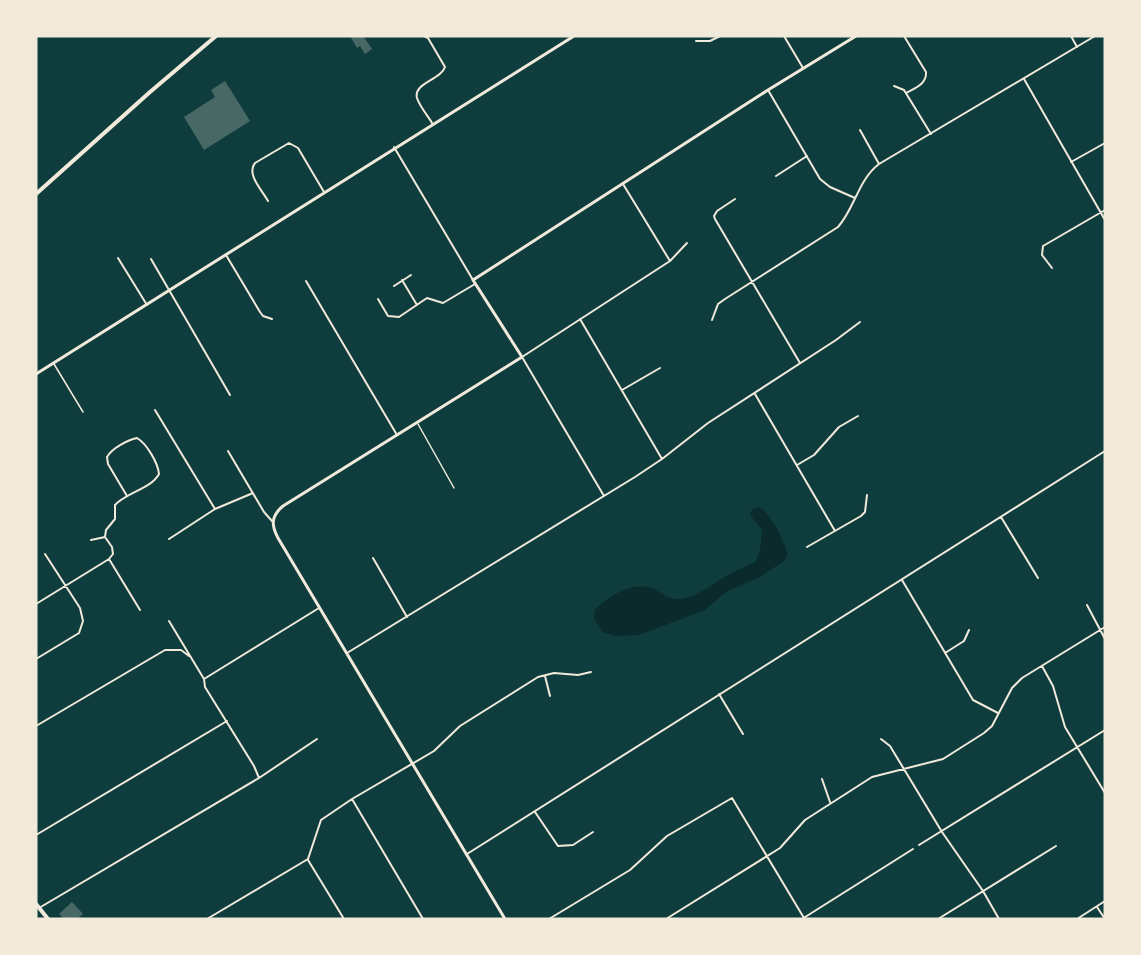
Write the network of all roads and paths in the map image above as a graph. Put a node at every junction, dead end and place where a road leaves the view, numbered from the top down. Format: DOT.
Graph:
graph roads {
  1 [pos="216,36"];
  2 [pos="424,36"];
  3 [pos="574,36"];
  4 [pos="720,36"];
  5 [pos="784,36"];
  6 [pos="856,36"];
  7 [pos="904,36"];
  8 [pos="1071,36"];
  9 [pos="1095,36"];
  10 [pos="696,41"];
  11 [pos="1077,47"];
  12 [pos="803,69"];
  13 [pos="1024,79"];
  14 [pos="894,86"];
  15 [pos="768,90"];
  16 [pos="906,93"];
  17 [pos="432,123"];
  18 [pos="860,130"];
  19 [pos="931,134"];
  20 [pos="1105,143"];
  21 [pos="394,147"];
  22 [pos="807,156"];
  23 [pos="1071,162"];
  24 [pos="879,164"];
  25 [pos="776,176"];
  26 [pos="623,184"];
  27 [pos="324,192"];
  28 [pos="36,194"];
  29 [pos="855,198"];
  30 [pos="735,200"];
  31 [pos="268,201"];
  32 [pos="1105,210"];
  33 [pos="1101,212"];
  34 [pos="1105,220"];
  35 [pos="687,243"];
  36 [pos="225,255"];
  37 [pos="118,258"];
  38 [pos="151,260"];
  39 [pos="670,261"];
  40 [pos="1052,268"];
  41 [pos="411,275"];
  42 [pos="402,280"];
  43 [pos="306,281"];
  44 [pos="474,282"];
  45 [pos="752,282"];
  46 [pos="394,286"];
  47 [pos="169,291"];
  48 [pos="378,299"];
  49 [pos="147,305"];
  50 [pos="417,305"];
  51 [pos="272,319"];
  52 [pos="580,319"];
  53 [pos="712,320"];
  54 [pos="860,322"];
  55 [pos="522,357"];
  56 [pos="54,363"];
  57 [pos="801,363"];
  58 [pos="660,368"];
  59 [pos="36,374"];
  60 [pos="622,390"];
  61 [pos="230,394"];
  62 [pos="755,394"];
  63 [pos="155,410"];
  64 [pos="83,412"];
  65 [pos="858,416"];
  66 [pos="417,423"];
  67 [pos="397,435"];
  68 [pos="228,451"];
  69 [pos="1105,451"];
  70 [pos="662,459"];
  71 [pos="797,465"];
  72 [pos="454,488"];
  73 [pos="253,493"];
  74 [pos="867,495"];
  75 [pos="127,496"];
  76 [pos="604,496"];
  77 [pos="215,509"];
  78 [pos="1001,517"];
  79 [pos="272,521"];
  80 [pos="835,531"];
  81 [pos="105,537"];
  82 [pos="169,539"];
  83 [pos="91,540"];
  84 [pos="807,547"];
  85 [pos="45,554"];
  86 [pos="373,558"];
  87 [pos="109,559"];
  88 [pos="1038,578"];
  89 [pos="901,579"];
  90 [pos="64,586"];
  91 [pos="36,604"];
  92 [pos="1087,605"];
  93 [pos="320,608"];
  94 [pos="140,610"];
  95 [pos="407,617"];
  96 [pos="168,621"];
  97 [pos="1105,627"];
  98 [pos="969,630"];
  99 [pos="1100,630"];
  100 [pos="1105,639"];
  101 [pos="945,652"];
  102 [pos="347,653"];
  103 [pos="191,657"];
  104 [pos="36,659"];
  105 [pos="1042,666"];
  106 [pos="591,672"];
  107 [pos="545,675"];
  108 [pos="204,679"];
  109 [pos="719,694"];
  110 [pos="550,696"];
  111 [pos="998,713"];
  112 [pos="226,722"];
  113 [pos="36,726"];
  114 [pos="1105,730"];
  115 [pos="743,734"];
  116 [pos="317,739"];
  117 [pos="881,739"];
  118 [pos="1077,747"];
  119 [pos="412,762"];
  120 [pos="904,769"];
  121 [pos="259,778"];
  122 [pos="822,779"];
  123 [pos="1105,793"];
  124 [pos="352,799"];
  125 [pos="830,802"];
  126 [pos="534,812"];
  127 [pos="593,832"];
  128 [pos="942,832"];
  129 [pos="36,835"];
  130 [pos="919,845"];
  131 [pos="1056,846"];
  132 [pos="913,849"];
  133 [pos="467,854"];
  134 [pos="768,856"];
  135 [pos="308,859"];
  136 [pos="983,891"];
  137 [pos="1105,901"];
  138 [pos="38,906"];
  139 [pos="1097,907"];
  140 [pos="803,918"];
  141 [pos="1105,918"];
  142 [pos="48,919"];
  143 [pos="207,919"];
  144 [pos="344,919"];
  145 [pos="423,919"];
  146 [pos="505,919"];
  147 [pos="549,919"];
  148 [pos="666,919"];
  149 [pos="938,919"];
  150 [pos="999,919"];
  151 [pos="1077,919"];
  1 -- 28 [label="main road"];
  2 -- 17 [label="street"];
  3 -- 17 [label="street"];
  4 -- 10 [label="street"];
  5 -- 12 [label="street"];
  6 -- 12 [label="street"];
  7 -- 16 [label="street"];
  8 -- 11 [label="street"];
  9 -- 11 [label="street"];
  11 -- 13 [label="street"];
  12 -- 15 [label="street"];
  13 -- 19 [label="street"];
  13 -- 23 [label="street"];
  14 -- 16 [label="street"];
  15 -- 22 [label="street"];
  15 -- 26 [label="street"];
  16 -- 19 [label="street"];
  17 -- 21 [label="street"];
  18 -- 24 [label="street"];
  19 -- 24 [label="street"];
  20 -- 23 [label="street"];
  21 -- 27 [label="street"];
  21 -- 44 [label="street"];
  22 -- 25 [label="street"];
  22 -- 29 [label="street"];
  23 -- 33 [label="street"];
  24 -- 29 [label="street"];
  26 -- 39 [label="street"];
  26 -- 44 [label="street"];
  27 -- 31 [label="street"];
  27 -- 36 [label="street"];
  29 -- 45 [label="street"];
  30 -- 45 [label="street"];
  32 -- 33 [label="street"];
  33 -- 34 [label="street"];
  33 -- 40 [label="street"];
  35 -- 39 [label="street"];
  36 -- 47 [label="street"];
  36 -- 51 [label="street"];
  37 -- 49 [label="street"];
  38 -- 47 [label="street"];
  39 -- 52 [label="street"];
  41 -- 42 [label="street"];
  42 -- 46 [label="street"];
  42 -- 50 [label="street"];
  43 -- 67 [label="street"];
  44 -- 50 [label="street"];
  44 -- 55 [label="street"];
  45 -- 53 [label="street"];
  45 -- 57 [label="street"];
  47 -- 49 [label="street"];
  47 -- 61 [label="street"];
  48 -- 50 [label="street"];
  49 -- 56 [label="street"];
  52 -- 55 [label="street"];
  52 -- 60 [label="street"];
  54 -- 57 [label="street"];
  55 -- 66 [label="street"];
  55 -- 76 [label="street"];
  56 -- 59 [label="street"];
  56 -- 64 [label="lane"];
  57 -- 62 [label="street"];
  58 -- 60 [label="street"];
  60 -- 70 [label="street"];
  62 -- 70 [label="street"];
  62 -- 71 [label="street"];
  63 -- 77 [label="street"];
  65 -- 71 [label="street"];
  66 -- 67 [label="street"];
  66 -- 72 [label="lane"];
  67 -- 79 [label="street"];
  68 -- 73 [label="street"];
  69 -- 78 [label="street"];
  70 -- 76 [label="street"];
  71 -- 80 [label="street"];
  73 -- 77 [label="street"];
  73 -- 79 [label="street"];
  74 -- 80 [label="street"];
  75 -- 75 [label="street"];
  75 -- 81 [label="street"];
  76 -- 95 [label="street"];
  77 -- 82 [label="street"];
  78 -- 88 [label="street"];
  78 -- 89 [label="street"];
  79 -- 93 [label="street"];
  80 -- 84 [label="street"];
  81 -- 83 [label="street"];
  81 -- 87 [label="street"];
  85 -- 90 [label="street"];
  86 -- 95 [label="street"];
  87 -- 90 [label="street"];
  87 -- 94 [label="street"];
  89 -- 101 [label="street"];
  89 -- 109 [label="street"];
  90 -- 91 [label="street"];
  90 -- 104 [label="street"];
  92 -- 99 [label="street"];
  93 -- 102 [label="street"];
  93 -- 108 [label="street"];
  95 -- 102 [label="street"];
  96 -- 103 [label="street"];
  97 -- 99 [label="street"];
  98 -- 101 [label="street"];
  99 -- 100 [label="street"];
  99 -- 105 [label="street"];
  101 -- 111 [label="street"];
  102 -- 119 [label="street"];
  103 -- 108 [label="street"];
  103 -- 113 [label="street"];
  105 -- 111 [label="street"];
  105 -- 118 [label="street"];
  106 -- 107 [label="street"];
  107 -- 110 [label="street"];
  107 -- 119 [label="street"];
  108 -- 112 [label="street"];
  109 -- 115 [label="street"];
  109 -- 126 [label="street"];
  111 -- 120 [label="street"];
  112 -- 121 [label="street"];
  112 -- 129 [label="street"];
  114 -- 118 [label="street"];
  116 -- 121 [label="street"];
  117 -- 120 [label="street"];
  118 -- 123 [label="street"];
  118 -- 128 [label="street"];
  119 -- 124 [label="street"];
  119 -- 133 [label="street"];
  120 -- 125 [label="street"];
  120 -- 128 [label="street"];
  121 -- 138 [label="street"];
  122 -- 125 [label="street"];
  124 -- 135 [label="street"];
  124 -- 145 [label="street"];
  125 -- 134 [label="street"];
  126 -- 127 [label="street"];
  126 -- 133 [label="street"];
  128 -- 130 [label="street"];
  128 -- 136 [label="street"];
  131 -- 136 [label="street"];
  132 -- 140 [label="street"];
  133 -- 146 [label="street"];
  134 -- 140 [label="street"];
  134 -- 147 [label="street"];
  134 -- 148 [label="street"];
  135 -- 143 [label="street"];
  135 -- 144 [label="street"];
  136 -- 149 [label="street"];
  136 -- 150 [label="street"];
  137 -- 139 [label="street"];
  138 -- 142 [label="main road"];
  139 -- 141 [label="street"];
  139 -- 151 [label="street"];
}
